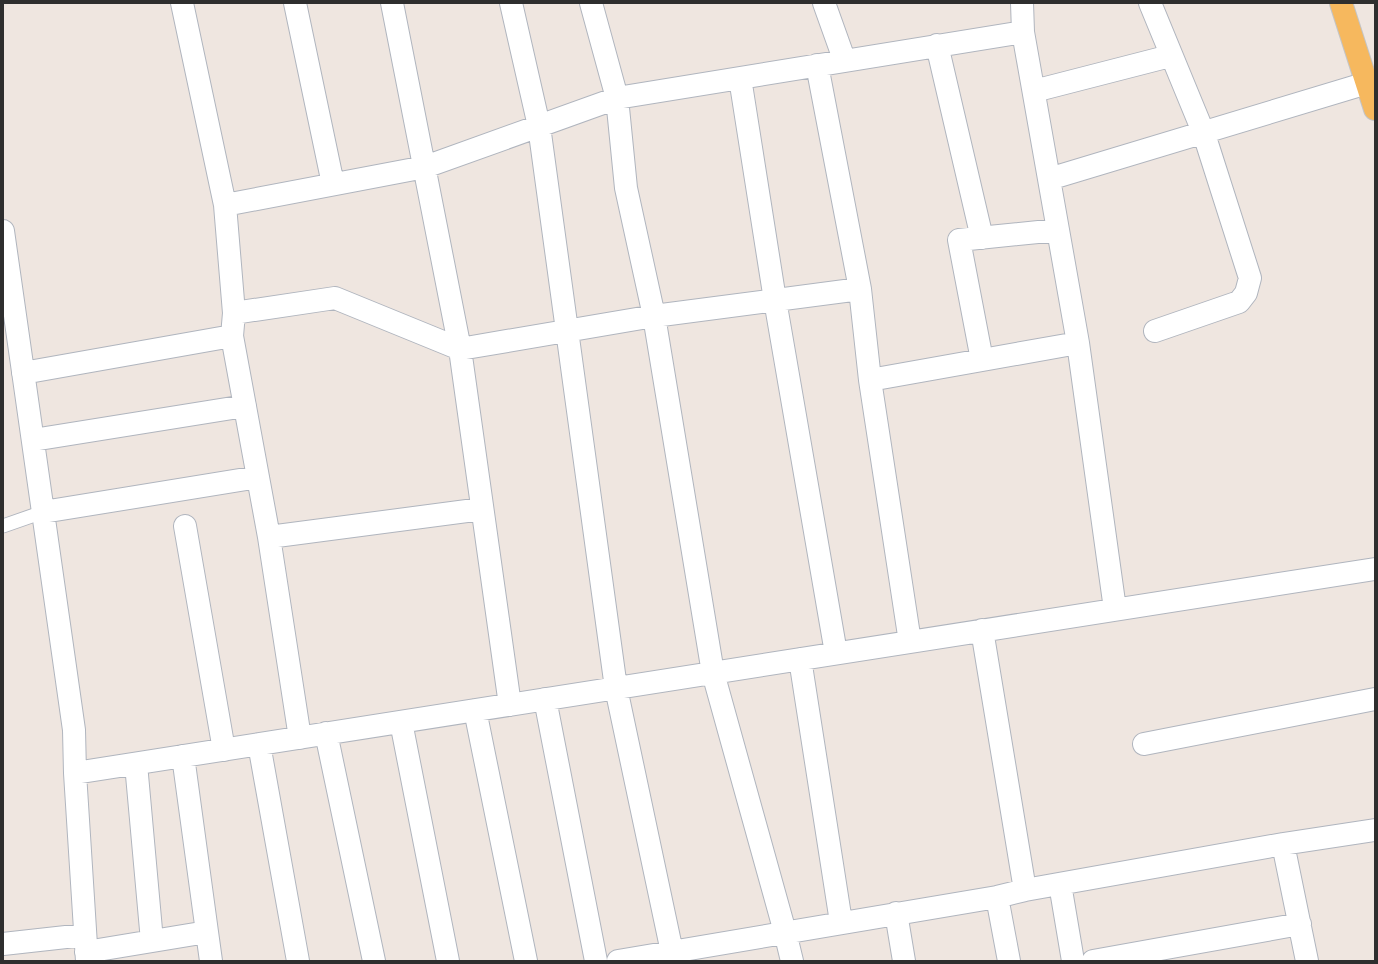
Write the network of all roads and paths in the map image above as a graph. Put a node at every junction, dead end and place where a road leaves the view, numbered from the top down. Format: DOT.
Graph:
graph roads {
  1 [pos="182,3"];
  2 [pos="295,3"];
  3 [pos="392,3"];
  4 [pos="511,3"];
  5 [pos="591,3"];
  6 [pos="824,3"];
  7 [pos="1022,3"];
  8 [pos="1150,3"];
  9 [pos="1341,3"];
  10 [pos="1023,32"];
  11 [pos="937,45"];
  12 [pos="1170,56"];
  13 [pos="844,60"];
  14 [pos="818,65"];
  15 [pos="740,78"];
  16 [pos="1367,83"];
  17 [pos="1034,91"];
  18 [pos="617,98"];
  19 [pos="1375,109"];
  20 [pos="539,126"];
  21 [pos="1204,134"];
  22 [pos="425,167"];
  23 [pos="1049,179"];
  24 [pos="333,184"];
  25 [pos="225,205"];
  26 [pos="1058,230"];
  27 [pos="3,231"];
  28 [pos="982,238"];
  29 [pos="860,289"];
  30 [pos="775,300"];
  31 [pos="234,313"];
  32 [pos="654,316"];
  33 [pos="1155,330"];
  34 [pos="566,331"];
  35 [pos="232,336"];
  36 [pos="1078,343"];
  37 [pos="460,349"];
  38 [pos="982,360"];
  39 [pos="23,373"];
  40 [pos="870,380"];
  41 [pos="245,406"];
  42 [pos="33,440"];
  43 [pos="258,477"];
  44 [pos="482,509"];
  45 [pos="43,512"];
  46 [pos="3,526"];
  47 [pos="184,526"];
  48 [pos="269,537"];
  49 [pos="1375,568"];
  50 [pos="1115,610"];
  51 [pos="982,630"];
  52 [pos="910,642"];
  53 [pos="836,653"];
  54 [pos="800,659"];
  55 [pos="713,673"];
  56 [pos="616,688"];
  57 [pos="544,699"];
  58 [pos="1375,700"];
  59 [pos="510,705"];
  60 [pos="475,710"];
  61 [pos="401,722"];
  62 [pos="326,734"];
  63 [pos="300,738"];
  64 [pos="259,744"];
  65 [pos="1144,744"];
  66 [pos="224,750"];
  67 [pos="183,756"];
  68 [pos="136,764"];
  69 [pos="75,773"];
  70 [pos="1375,830"];
  71 [pos="1283,844"];
  72 [pos="1060,884"];
  73 [pos="1025,890"];
  74 [pos="998,896"];
  75 [pos="896,913"];
  76 [pos="841,922"];
  77 [pos="1300,924"];
  78 [pos="207,932"];
  79 [pos="786,932"];
  80 [pos="152,941"];
  81 [pos="3,944"];
  82 [pos="85,949"];
  83 [pos="672,952"];
  84 [pos="701,954"];
  85 [pos="211,961"];
  86 [pos="298,961"];
  87 [pos="374,961"];
  88 [pos="448,961"];
  89 [pos="526,961"];
  90 [pos="596,961"];
  91 [pos="618,961"];
  92 [pos="792,961"];
  93 [pos="904,961"];
  94 [pos="1009,961"];
  95 [pos="1073,961"];
  96 [pos="1092,961"];
  97 [pos="1308,961"];
  1 -- 25 [label="street"];
  2 -- 24 [label="street"];
  3 -- 22 [label="street"];
  4 -- 20 [label="street"];
  5 -- 18 [label="street"];
  6 -- 13 [label="street"];
  7 -- 10 [label="street"];
  8 -- 12 [label="street"];
  9 -- 16 [label="main road"];
  10 -- 11 [label="street"];
  10 -- 17 [label="street"];
  11 -- 13 [label="street"];
  11 -- 28 [label="street"];
  12 -- 17 [label="street"];
  12 -- 21 [label="street"];
  13 -- 14 [label="street"];
  14 -- 15 [label="street"];
  14 -- 29 [label="street"];
  15 -- 18 [label="street"];
  15 -- 30 [label="street"];
  16 -- 19 [label="main road"];
  16 -- 21 [label="street"];
  17 -- 23 [label="street"];
  18 -- 20 [label="street"];
  18 -- 32 [label="street"];
  20 -- 22 [label="street"];
  20 -- 34 [label="street"];
  21 -- 23 [label="street"];
  21 -- 33 [label="street"];
  22 -- 24 [label="street"];
  22 -- 37 [label="street"];
  23 -- 26 [label="street"];
  24 -- 25 [label="street"];
  25 -- 31 [label="street"];
  26 -- 28 [label="street"];
  26 -- 36 [label="street"];
  27 -- 39 [label="street"];
  28 -- 38 [label="street"];
  29 -- 30 [label="street"];
  29 -- 40 [label="street"];
  30 -- 32 [label="street"];
  30 -- 53 [label="street"];
  31 -- 35 [label="street"];
  31 -- 37 [label="street"];
  32 -- 34 [label="street"];
  32 -- 55 [label="street"];
  34 -- 37 [label="street"];
  34 -- 56 [label="street"];
  35 -- 39 [label="street"];
  35 -- 41 [label="street"];
  36 -- 38 [label="street"];
  36 -- 50 [label="street"];
  37 -- 44 [label="street"];
  38 -- 40 [label="street"];
  39 -- 42 [label="street"];
  40 -- 52 [label="street"];
  41 -- 42 [label="street"];
  41 -- 43 [label="street"];
  42 -- 45 [label="street"];
  43 -- 45 [label="street"];
  43 -- 48 [label="street"];
  44 -- 48 [label="street"];
  44 -- 59 [label="street"];
  45 -- 46 [label="lane"];
  45 -- 69 [label="street"];
  47 -- 66 [label="street"];
  48 -- 63 [label="street"];
  49 -- 50 [label="street"];
  50 -- 51 [label="street"];
  51 -- 52 [label="street"];
  51 -- 73 [label="street"];
  52 -- 53 [label="street"];
  53 -- 54 [label="street"];
  54 -- 55 [label="street"];
  54 -- 76 [label="street"];
  55 -- 56 [label="street"];
  55 -- 79 [label="street"];
  56 -- 57 [label="street"];
  56 -- 83 [label="street"];
  57 -- 59 [label="street"];
  57 -- 90 [label="street"];
  58 -- 65 [label="street"];
  59 -- 60 [label="street"];
  60 -- 61 [label="street"];
  60 -- 89 [label="street"];
  61 -- 62 [label="street"];
  61 -- 88 [label="street"];
  62 -- 63 [label="street"];
  62 -- 87 [label="street"];
  63 -- 64 [label="street"];
  64 -- 66 [label="street"];
  64 -- 86 [label="street"];
  66 -- 67 [label="street"];
  67 -- 68 [label="street"];
  67 -- 78 [label="street"];
  68 -- 69 [label="street"];
  68 -- 80 [label="street"];
  69 -- 82 [label="street"];
  70 -- 71 [label="street"];
  71 -- 72 [label="street"];
  71 -- 77 [label="street"];
  72 -- 73 [label="street"];
  72 -- 95 [label="street"];
  73 -- 74 [label="street"];
  74 -- 75 [label="street"];
  74 -- 94 [label="street"];
  75 -- 76 [label="street"];
  75 -- 93 [label="street"];
  76 -- 79 [label="street"];
  77 -- 96 [label="street"];
  77 -- 97 [label="street"];
  78 -- 80 [label="street"];
  78 -- 85 [label="street"];
  79 -- 84 [label="street"];
  79 -- 92 [label="street"];
  80 -- 82 [label="street"];
  81 -- 82 [label="street"];
  83 -- 84 [label="street"];
  83 -- 91 [label="street"];
}
